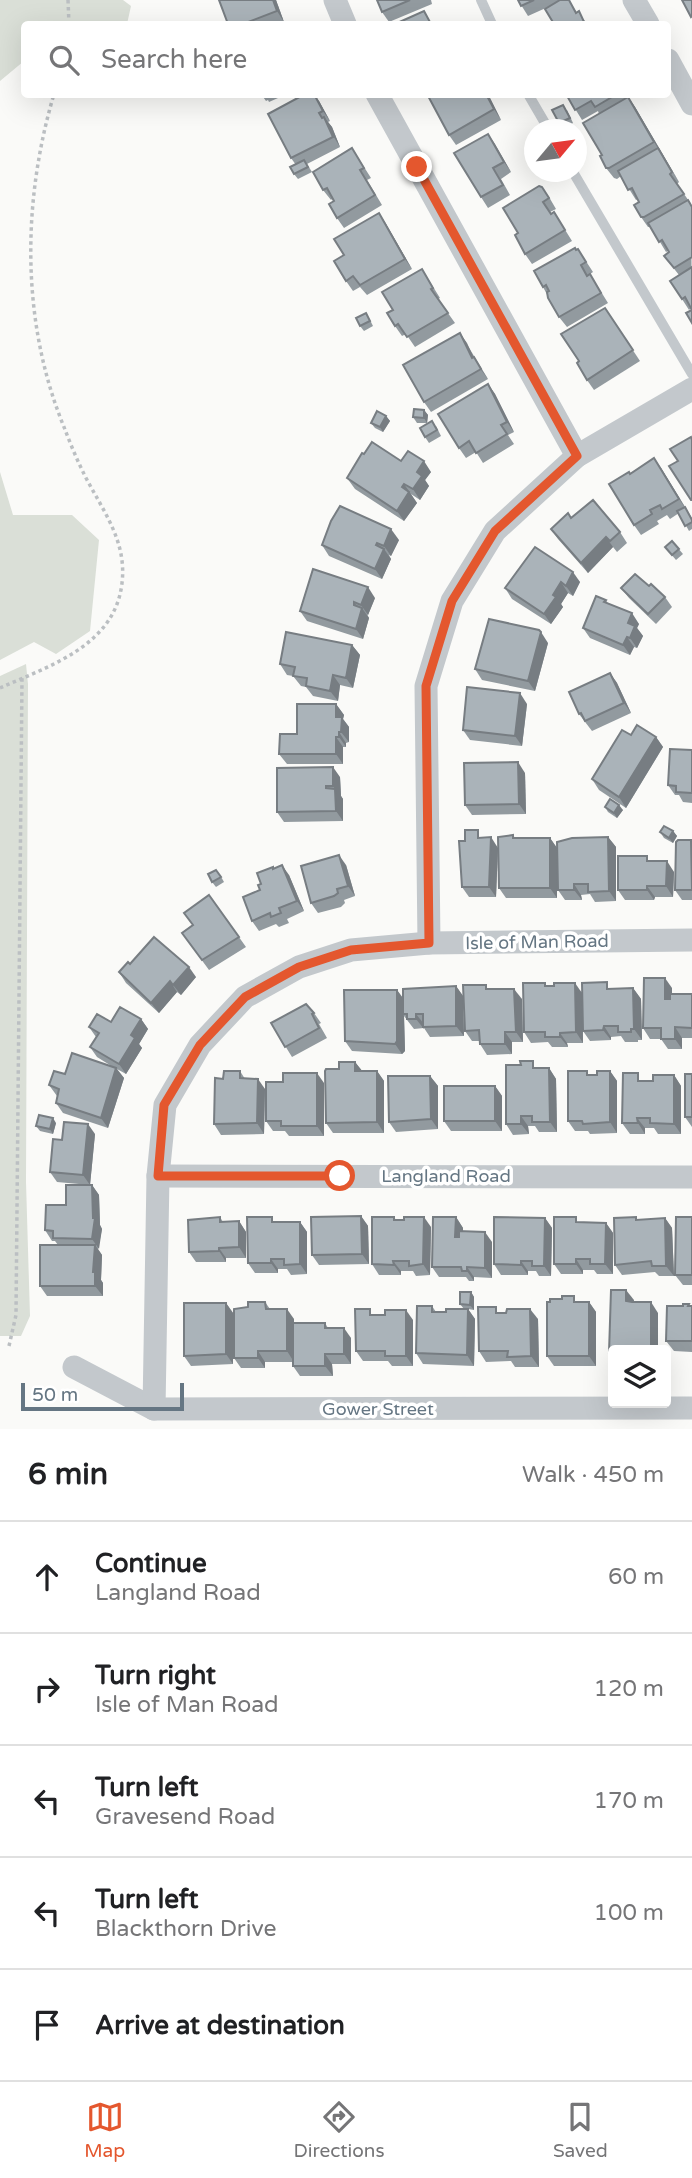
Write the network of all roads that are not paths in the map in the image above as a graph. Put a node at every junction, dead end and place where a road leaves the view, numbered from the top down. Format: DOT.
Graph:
graph roads {
  1 [pos="335,0"];
  2 [pos="481,0"];
  3 [pos="634,0"];
  4 [pos="344,21"];
  5 [pos="491,21"];
  6 [pos="646,21"];
  7 [pos="671,67"];
  8 [pos="379,98"];
  9 [pos="530,98"];
  10 [pos="692,104"];
  11 [pos="543,119"];
  12 [pos="579,182"];
  13 [pos="692,374"];
  14 [pos="692,389"];
  15 [pos="577,456"];
  16 [pos="692,940"];
  17 [pos="429,943"];
  18 [pos="158,1176"];
  19 [pos="692,1177"];
  20 [pos="74,1367"];
  21 [pos="692,1408"];
  22 [pos="155,1409"];
  1 -- 4 [label="street"];
  2 -- 5 [label="lane"];
  3 -- 6 [label="street"];
  7 -- 10 [label="street"];
  8 -- 15 [label="street"];
  9 -- 11 [label="lane"];
  12 -- 13 [label="lane"];
  14 -- 15 [label="street"];
  15 -- 17 [label="street"];
  16 -- 17 [label="street, Isle of Man Road"];
  17 -- 18 [label="street, Isle of Man Road"];
  18 -- 19 [label="street, Langland Road"];
  18 -- 22 [label="street, Isle of Man Road"];
  20 -- 22 [label="street, Gower Street"];
  21 -- 22 [label="street, Gower Street"];
}
